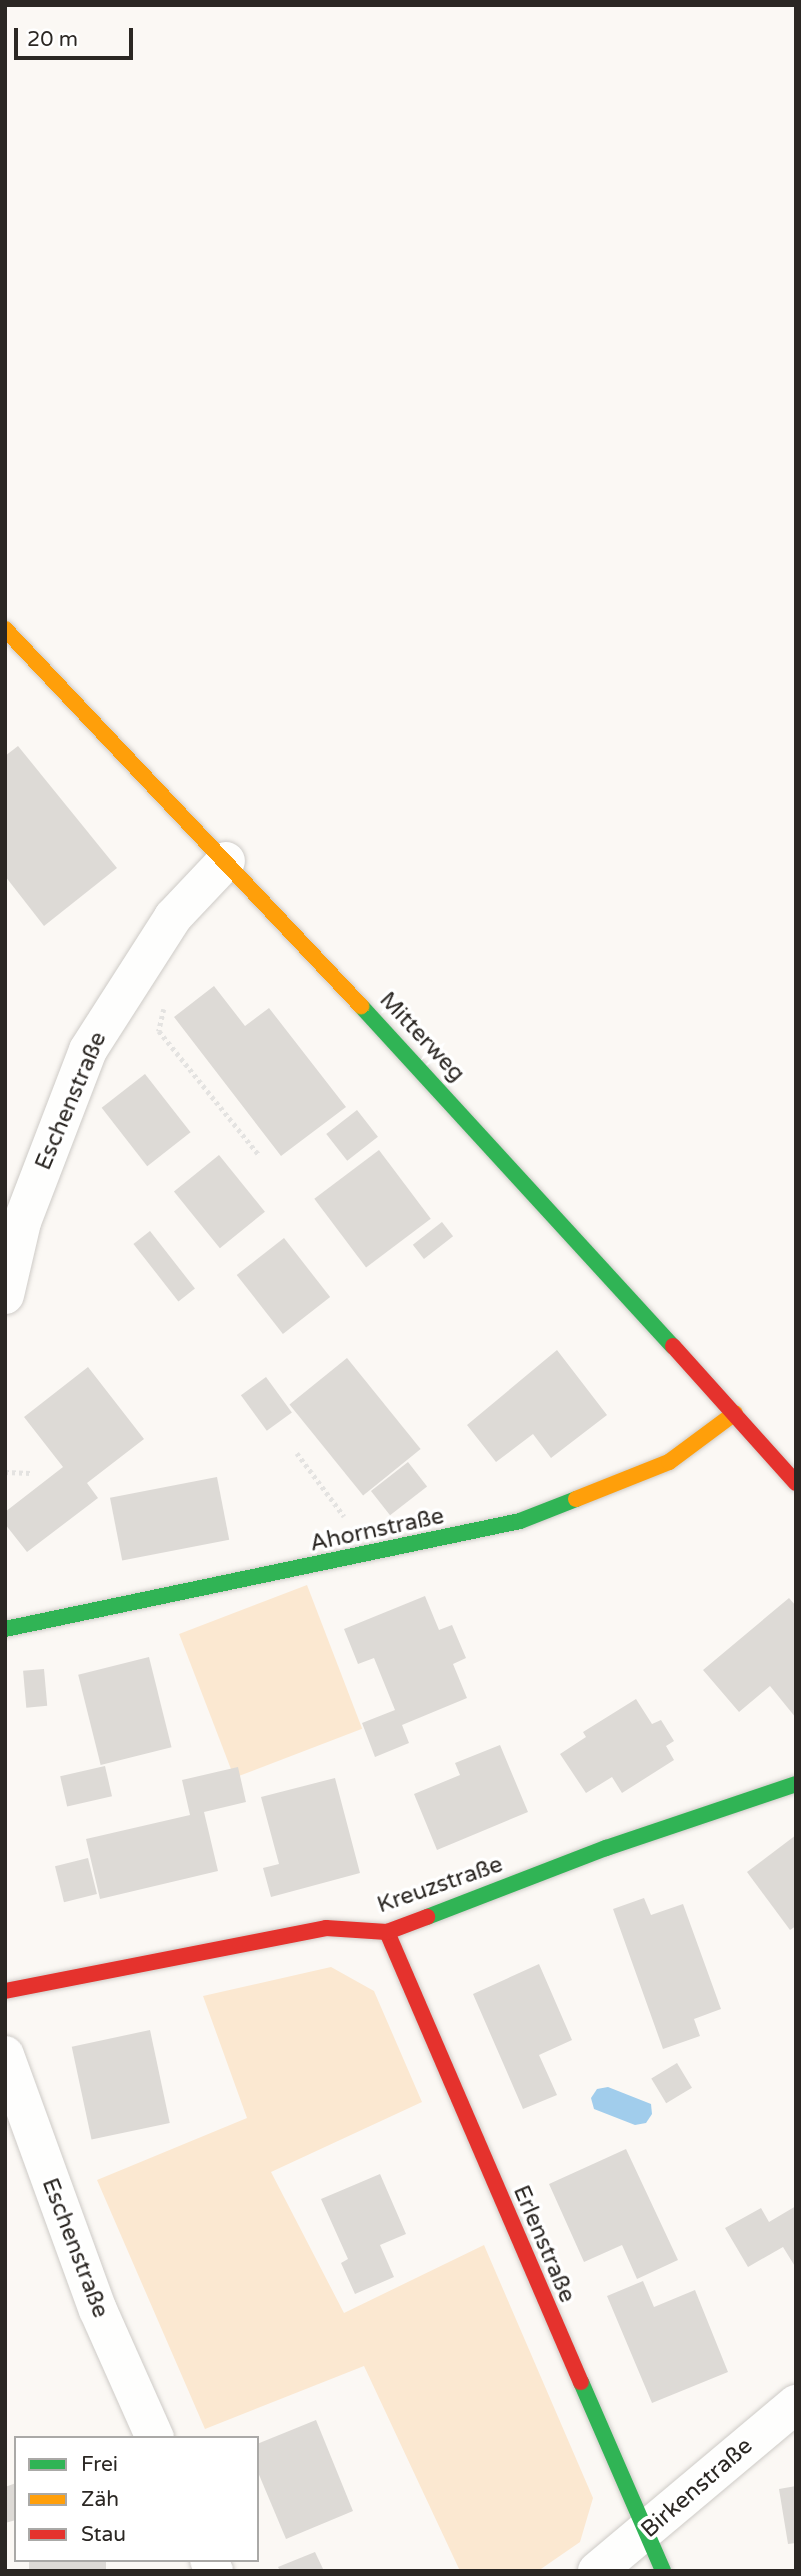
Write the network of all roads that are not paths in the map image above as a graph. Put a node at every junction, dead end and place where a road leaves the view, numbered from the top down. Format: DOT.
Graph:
graph roads {
  1 [pos="5,629"];
  2 [pos="226,861"];
  3 [pos="5,1295"];
  4 [pos="735,1413"];
  5 [pos="796,1483"];
  6 [pos="5,1629"];
  7 [pos="796,1783"];
  8 [pos="387,1932"];
  9 [pos="5,1991"];
  10 [pos="5,2055"];
  11 [pos="796,2404"];
  12 [pos="154,2436"];
  13 [pos="649,2531"];
  14 [pos="597,2571"];
  15 [pos="663,2571"];
  1 -- 2 [label="street, Mitterweg"];
  2 -- 3 [label="street, Eschenstraße"];
  2 -- 4 [label="street, Mitterweg"];
  4 -- 5 [label="street, Mitterweg"];
  4 -- 6 [label="street, Ahornstraße"];
  7 -- 8 [label="street, Kreuzstraße"];
  8 -- 9 [label="street, Kreuzstraße"];
  8 -- 13 [label="street, Erlenstraße"];
  10 -- 12 [label="street, Eschenstraße"];
  11 -- 13 [label="street, Birkenstraße"];
  13 -- 14 [label="street, Birkenstraße"];
  13 -- 15 [label="street, Erlenstraße"];
}
